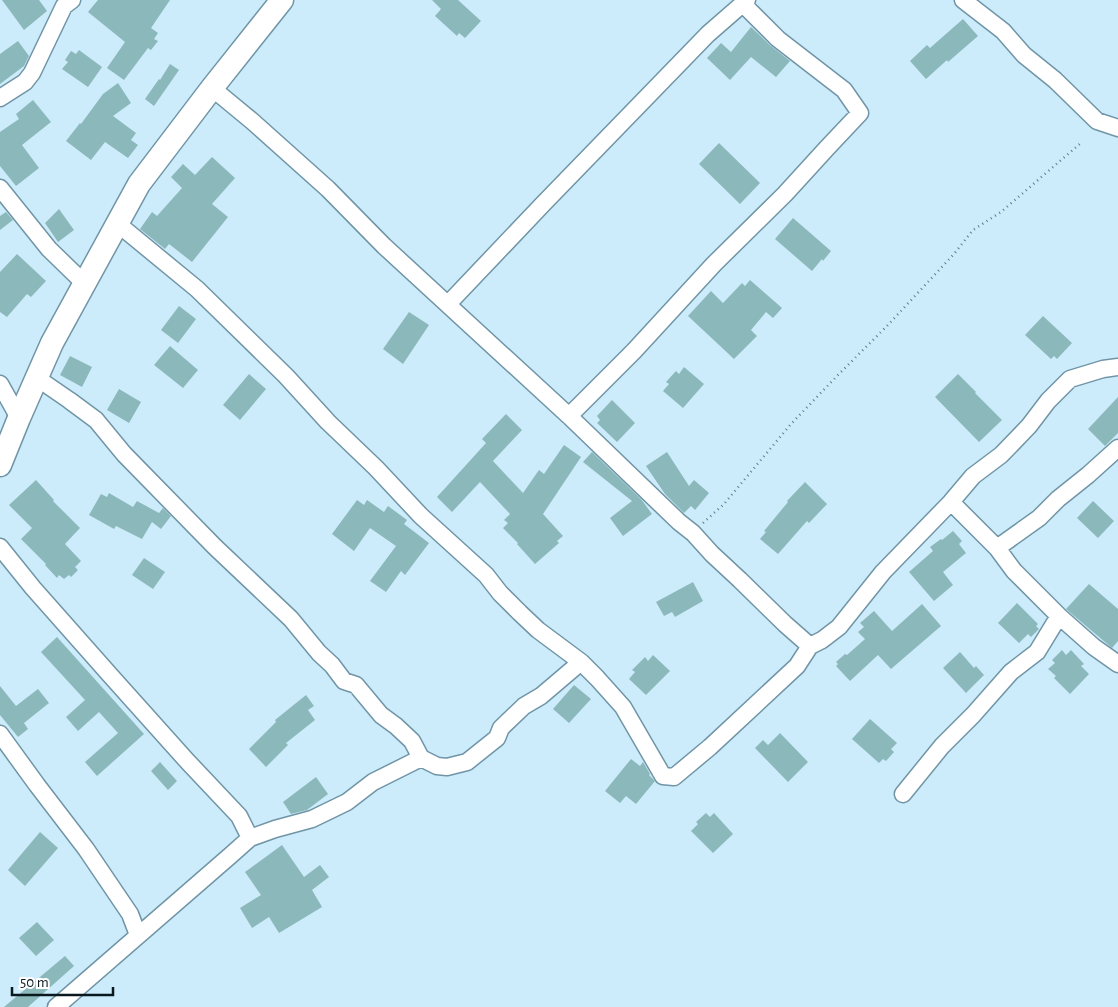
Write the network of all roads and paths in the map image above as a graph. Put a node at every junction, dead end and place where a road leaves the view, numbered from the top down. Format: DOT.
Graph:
graph roads {
  1 [pos="282,0"];
  2 [pos="963,0"];
  3 [pos="65,2"];
  4 [pos="745,2"];
  5 [pos="212,88"];
  6 [pos="0,98"];
  7 [pos="1118,128"];
  8 [pos="1082,142"];
  9 [pos="0,188"];
  10 [pos="118,224"];
  11 [pos="84,283"];
  12 [pos="448,304"];
  13 [pos="1118,367"];
  14 [pos="37,378"];
  15 [pos="0,384"];
  16 [pos="568,416"];
  17 [pos="18,418"];
  18 [pos="1118,448"];
  19 [pos="0,465"];
  20 [pos="951,502"];
  21 [pos="693,533"];
  22 [pos="0,547"];
  23 [pos="997,548"];
  24 [pos="1059,616"];
  25 [pos="810,646"];
  26 [pos="581,662"];
  27 [pos="1118,664"];
  28 [pos="0,734"];
  29 [pos="421,758"];
  30 [pos="903,794"];
  31 [pos="250,838"];
  32 [pos="138,935"];
  33 [pos="56,1007"];
  1 -- 5 [label="street"];
  2 -- 7 [label="street"];
  3 -- 6 [label="street"];
  4 -- 12 [label="street"];
  4 -- 16 [label="street"];
  5 -- 10 [label="street"];
  5 -- 12 [label="street"];
  8 -- 21 [label="path"];
  9 -- 11 [label="street"];
  10 -- 11 [label="street"];
  10 -- 26 [label="street"];
  11 -- 14 [label="street"];
  12 -- 16 [label="street"];
  13 -- 20 [label="street"];
  14 -- 17 [label="street"];
  14 -- 29 [label="street"];
  15 -- 17 [label="street"];
  16 -- 21 [label="street"];
  17 -- 19 [label="street"];
  18 -- 23 [label="street"];
  20 -- 23 [label="street"];
  20 -- 25 [label="street"];
  21 -- 25 [label="street"];
  22 -- 31 [label="street"];
  23 -- 24 [label="street"];
  24 -- 27 [label="street"];
  24 -- 30 [label="street"];
  25 -- 26 [label="street"];
  26 -- 29 [label="street"];
  28 -- 32 [label="street"];
  29 -- 31 [label="street"];
  31 -- 32 [label="street"];
  32 -- 33 [label="street"];
}
